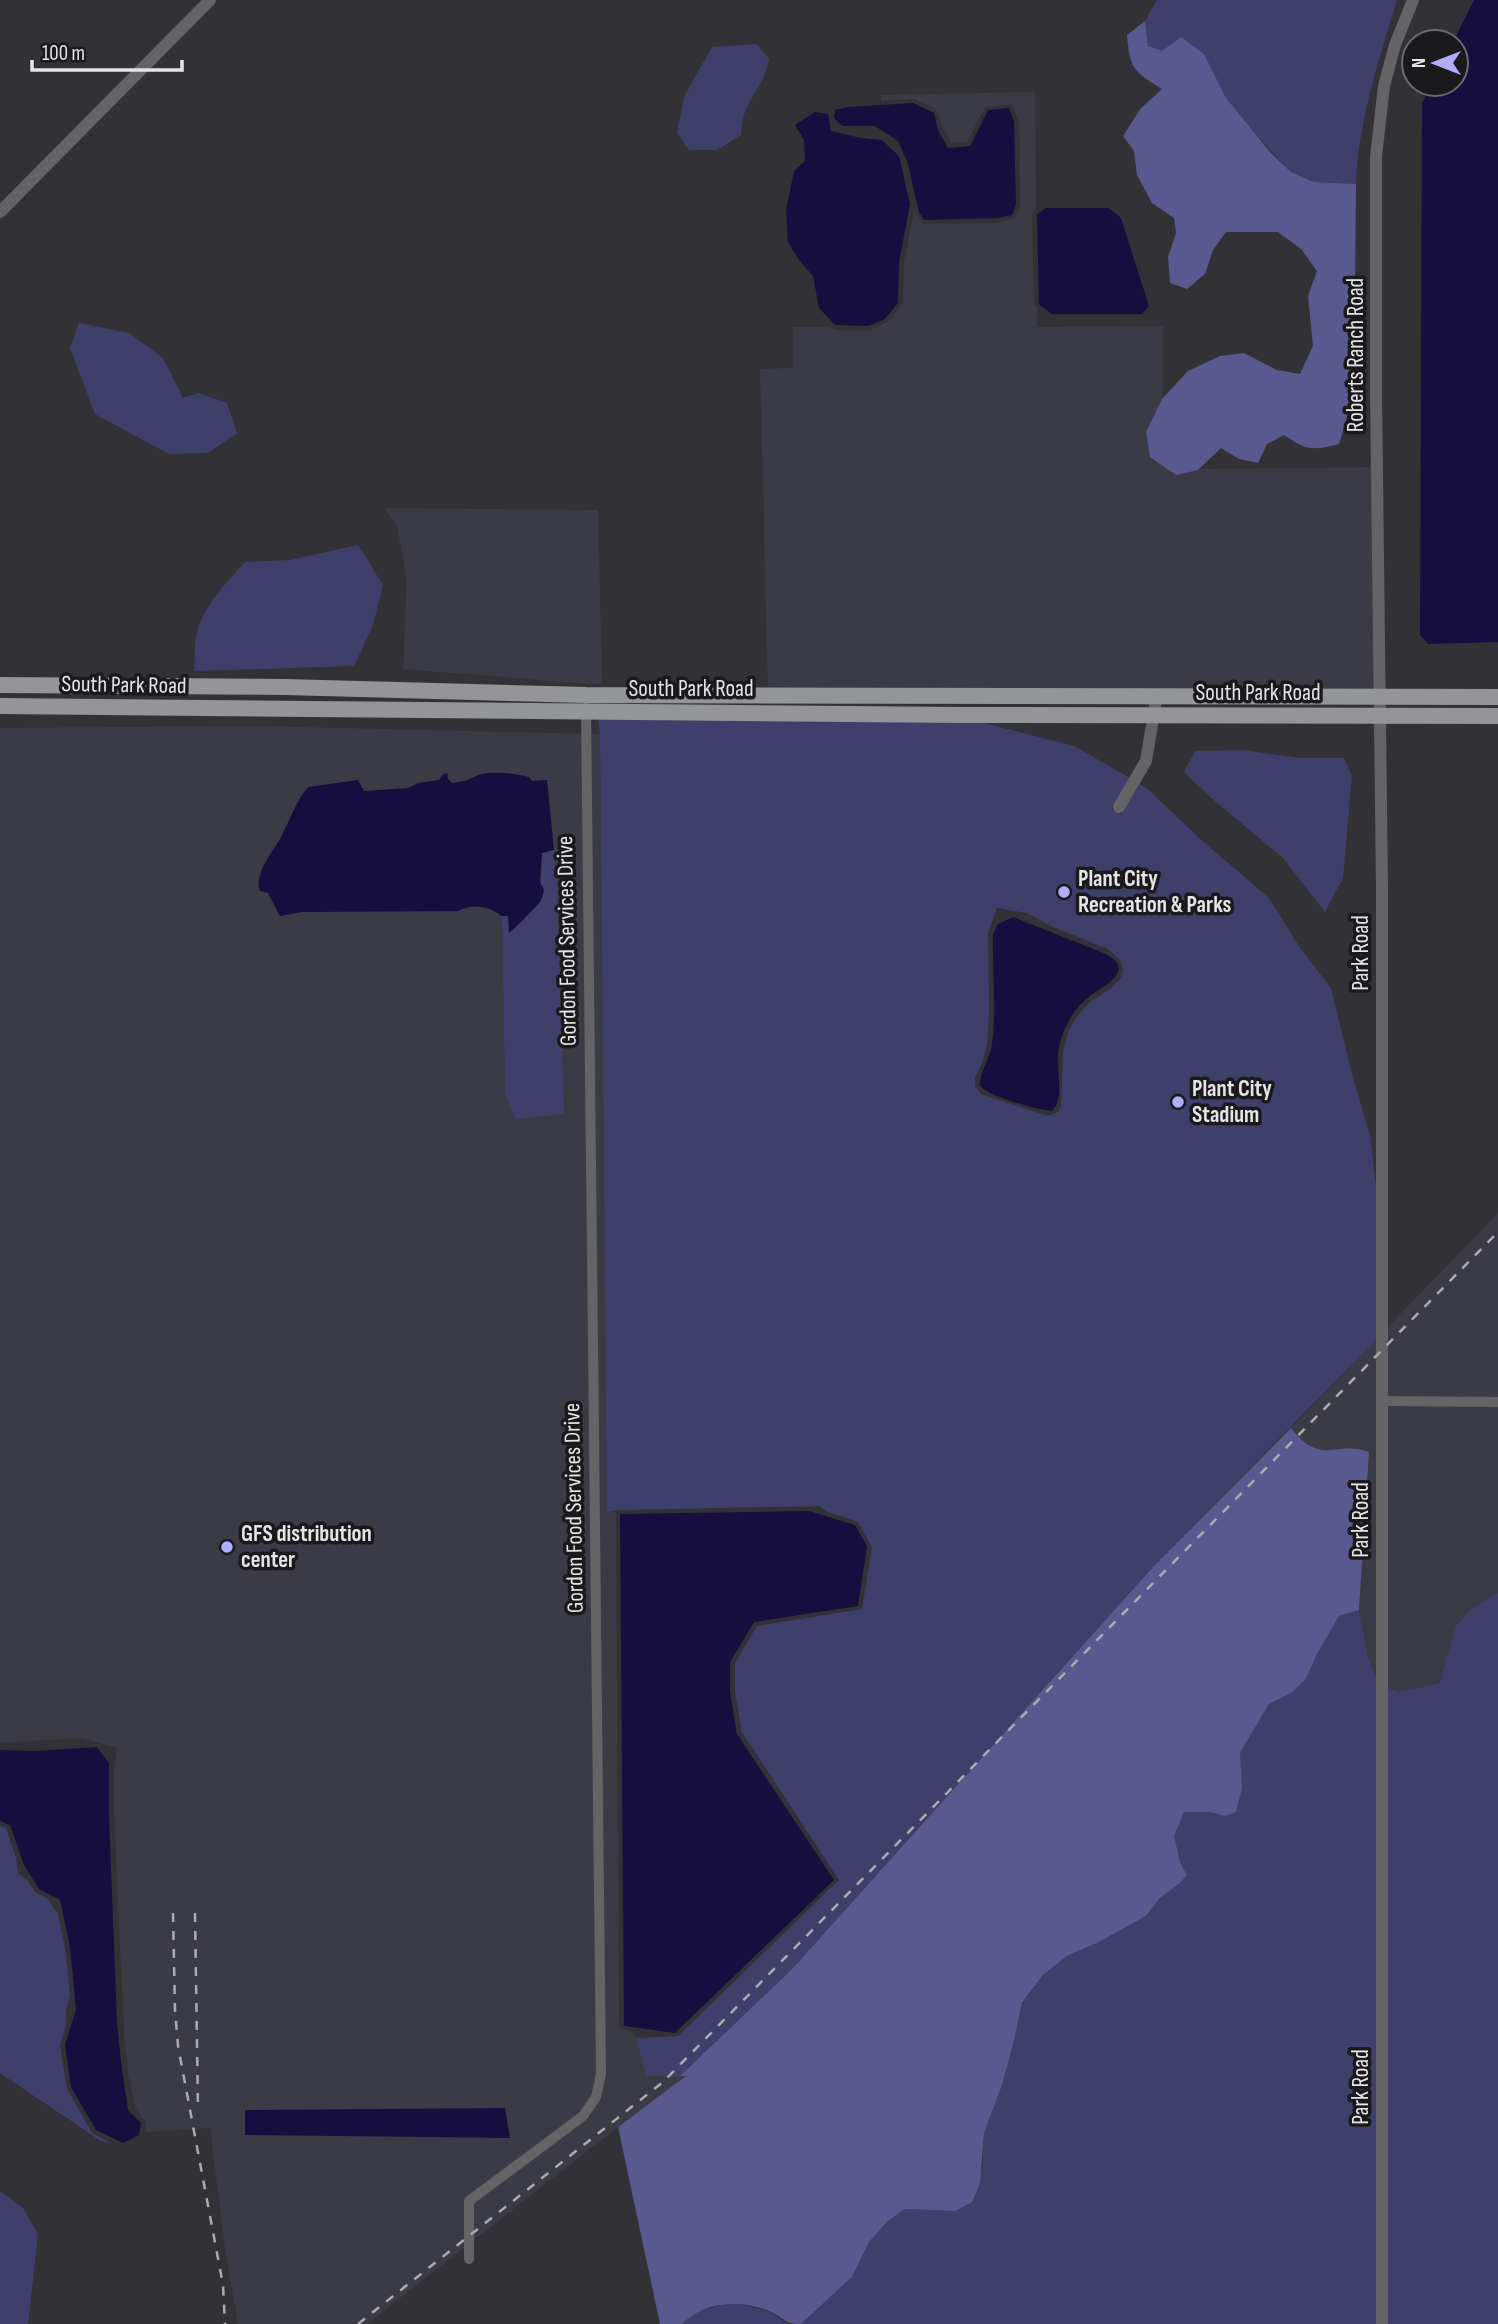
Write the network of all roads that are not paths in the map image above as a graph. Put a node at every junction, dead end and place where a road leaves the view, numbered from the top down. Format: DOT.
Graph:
graph roads {
  1 [pos="210,0"];
  2 [pos="1413,0"];
  3 [pos="0,212"];
  4 [pos="0,685"];
  5 [pos="758,694"];
  6 [pos="586,695"];
  7 [pos="982,696"];
  8 [pos="1498,697"];
  9 [pos="1155,704"];
  10 [pos="0,706"];
  11 [pos="1381,706"];
  12 [pos="1498,707"];
  13 [pos="514,711"];
  14 [pos="586,712"];
  15 [pos="752,712"];
  16 [pos="1498,716"];
  17 [pos="1119,807"];
  18 [pos="1382,1401"];
  19 [pos="1498,1402"];
  20 [pos="469,2259"];
  21 [pos="1382,2324"];
  1 -- 3 [label="street"];
  2 -- 11 [label="street, Roberts Ranch Road"];
  4 -- 6 [label="main road, South Park Road"];
  5 -- 6 [label="main road, South Park Road"];
  5 -- 7 [label="main road, South Park Road"];
  5 -- 14 [label="main road"];
  6 -- 13 [label="main road"];
  6 -- 14 [label="street, Gordon Food Services Drive"];
  7 -- 9 [label="main road, South Park Road"];
  7 -- 15 [label="main road"];
  8 -- 11 [label="main road"];
  9 -- 11 [label="main road, South Park Road"];
  9 -- 11 [label="main road, South Park Road"];
  9 -- 15 [label="main road, South Park Road"];
  9 -- 17 [label="street"];
  10 -- 13 [label="main road, South Park Road"];
  11 -- 12 [label="main road"];
  11 -- 16 [label="main road"];
  11 -- 18 [label="street, Park Road"];
  13 -- 14 [label="main road, South Park Road"];
  14 -- 15 [label="main road, South Park Road"];
  14 -- 20 [label="street, Gordon Food Services Drive"];
  18 -- 19 [label="street"];
  18 -- 21 [label="street, Park Road"];
}
